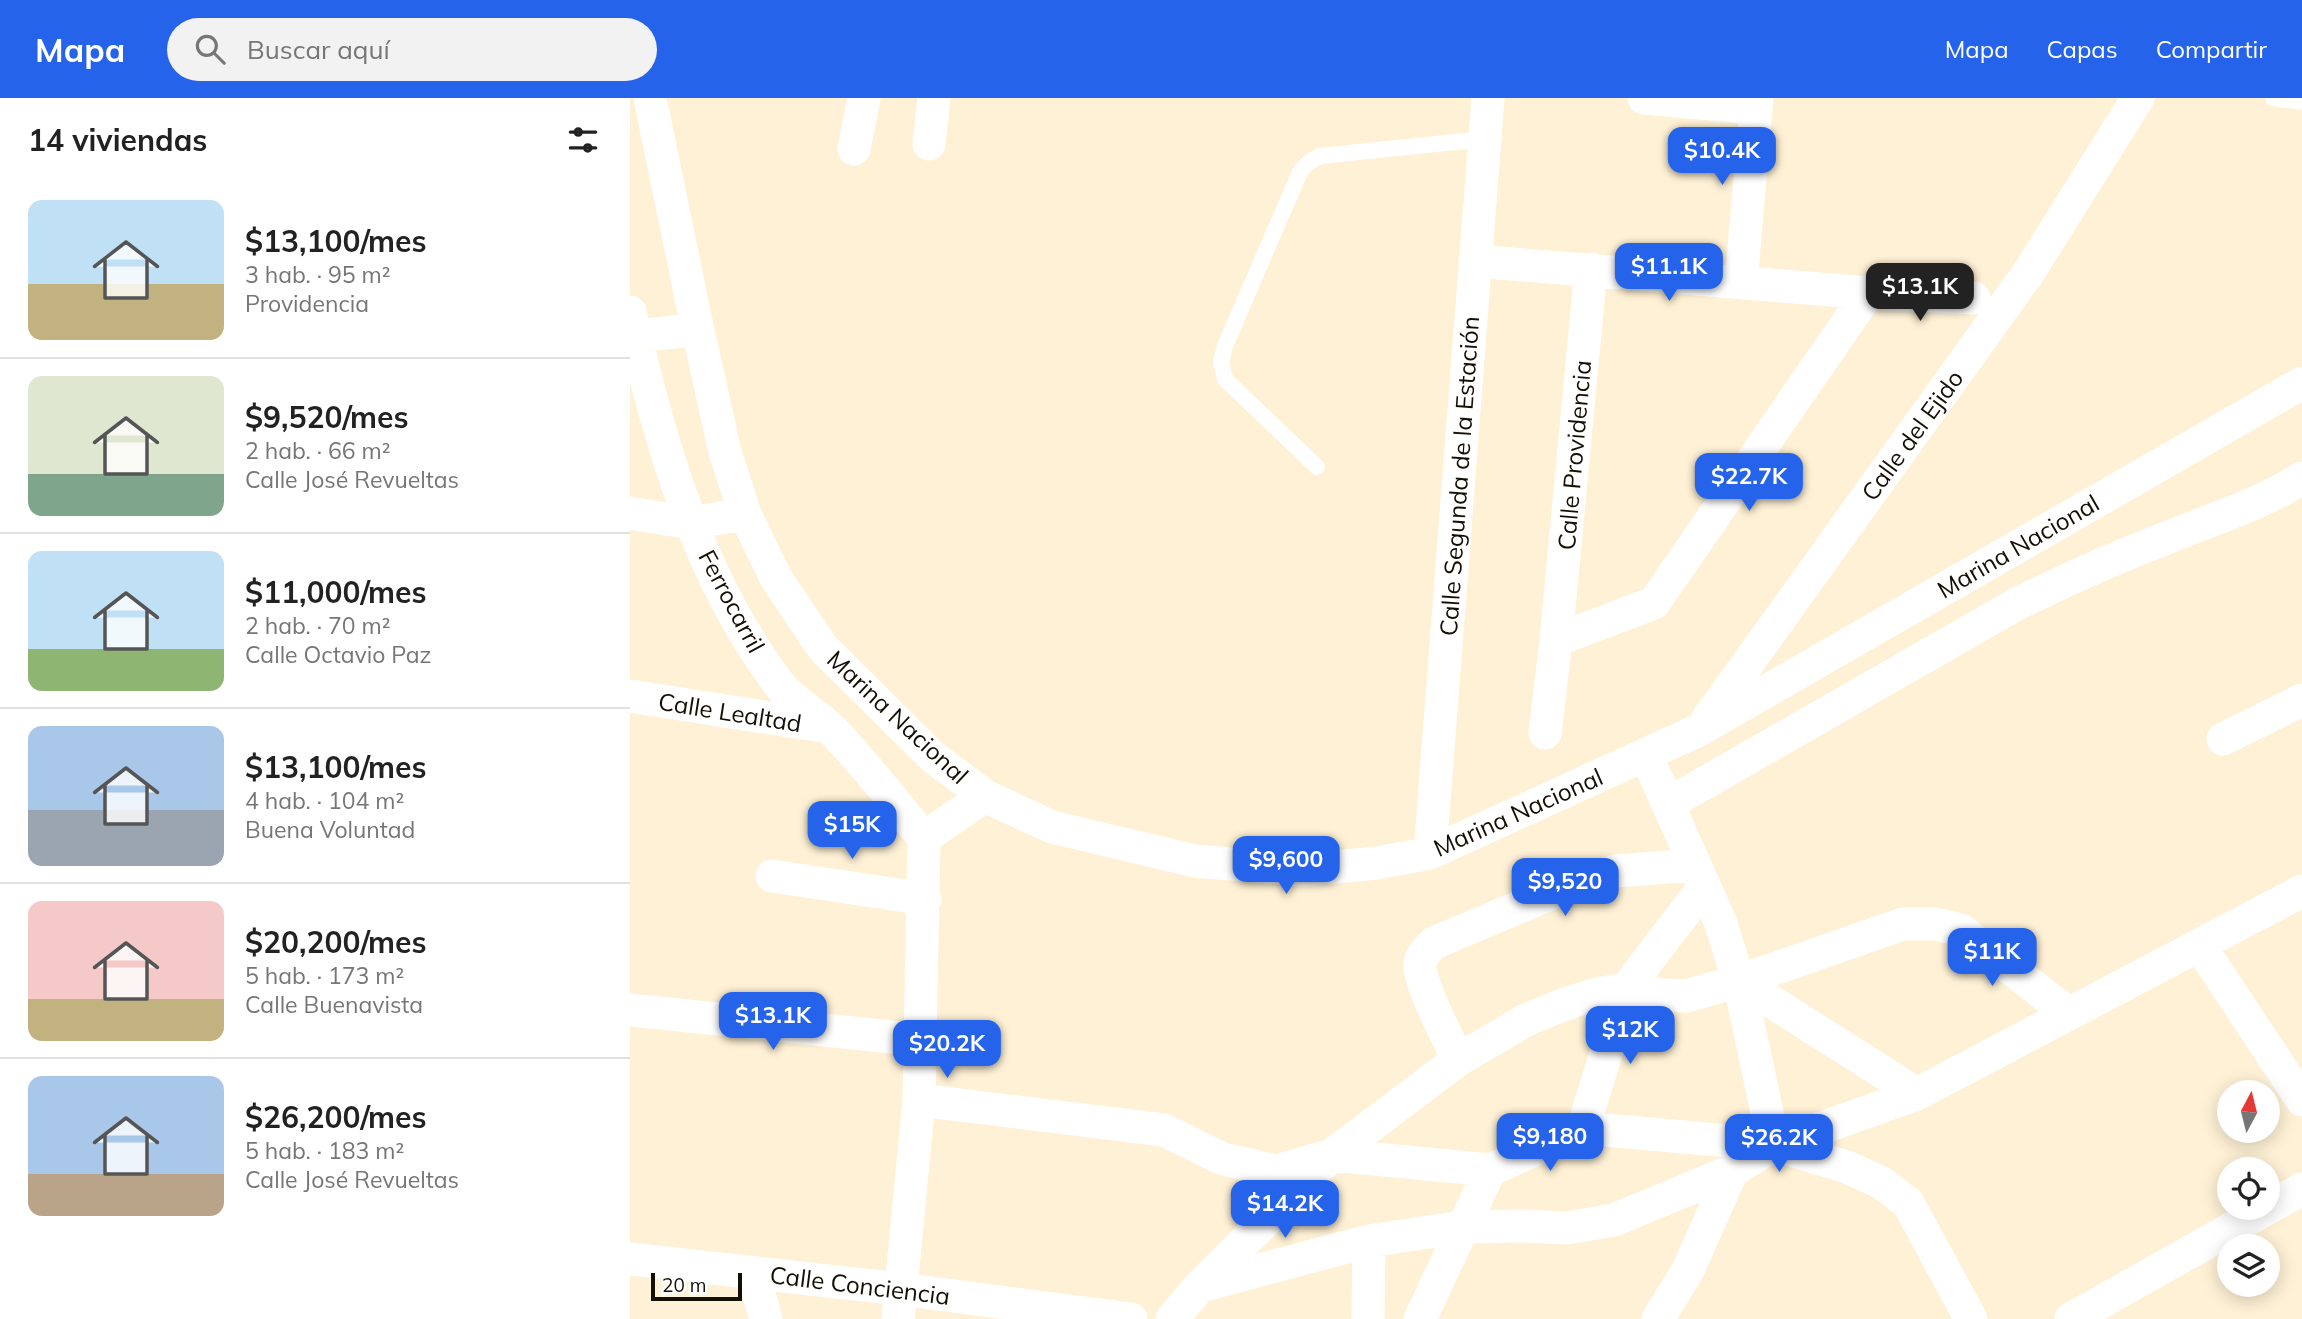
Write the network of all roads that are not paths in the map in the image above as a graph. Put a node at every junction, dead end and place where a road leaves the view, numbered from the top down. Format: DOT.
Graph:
graph roads {
  1 [pos="650,98"];
  2 [pos="864,98"];
  3 [pos="934,98"];
  4 [pos="1488,98"];
  5 [pos="1644,98"];
  6 [pos="2138,98"];
  7 [pos="2273,98"];
  8 [pos="2302,102"];
  9 [pos="1756,103"];
  10 [pos="1484,139"];
  11 [pos="929,144"];
  12 [pos="854,149"];
  13 [pos="1475,261"];
  14 [pos="1591,270"];
  15 [pos="1741,282"];
  16 [pos="1868,293"];
  17 [pos="1974,298"];
  18 [pos="632,328"];
  19 [pos="698,330"];
  20 [pos="2302,383"];
  21 [pos="1317,467"];
  22 [pos="2302,478"];
  23 [pos="630,513"];
  24 [pos="745,514"];
  25 [pos="691,523"];
  26 [pos="1556,640"];
  27 [pos="630,696"];
  28 [pos="2302,700"];
  29 [pos="830,728"];
  30 [pos="1699,730"];
  31 [pos="1545,733"];
  32 [pos="2223,739"];
  33 [pos="1646,755"];
  34 [pos="985,796"];
  35 [pos="1668,804"];
  36 [pos="925,838"];
  37 [pos="1430,853"];
  38 [pos="772,876"];
  39 [pos="1699,876"];
  40 [pos="2301,893"];
  41 [pos="925,898"];
  42 [pos="2200,946"];
  43 [pos="1738,981"];
  44 [pos="1626,989"];
  45 [pos="630,1010"];
  46 [pos="2067,1013"];
  47 [pos="921,1040"];
  48 [pos="1458,1060"];
  49 [pos="1917,1094"];
  50 [pos="919,1100"];
  51 [pos="2302,1100"];
  52 [pos="1583,1128"];
  53 [pos="1774,1145"];
  54 [pos="1332,1155"];
  55 [pos="1490,1170"];
  56 [pos="1732,1171"];
  57 [pos="2302,1189"];
  58 [pos="1462,1227"];
  59 [pos="1369,1241"];
  60 [pos="630,1259"];
  61 [pos="752,1273"];
  62 [pos="1200,1286"];
  63 [pos="899,1304"];
  64 [pos="766,1319"];
  65 [pos="1130,1319"];
  66 [pos="1172,1319"];
  67 [pos="1367,1319"];
  68 [pos="1420,1319"];
  69 [pos="1658,1319"];
  70 [pos="1971,1319"];
  71 [pos="2071,1319"];
  1 -- 19 [label="street, Marina Nacional"];
  2 -- 12 [label="street"];
  3 -- 11 [label="street"];
  4 -- 10 [label="street, Calle Segunda de la Estación"];
  5 -- 9 [label="street"];
  6 -- 30 [label="street, Calle del Ejido"];
  7 -- 8 [label="lane"];
  9 -- 15 [label="street"];
  10 -- 13 [label="street, Calle Segunda de la Estación"];
  10 -- 21 [label="lane"];
  13 -- 14 [label="street"];
  13 -- 37 [label="street, Calle Segunda de la Estación"];
  14 -- 15 [label="street"];
  14 -- 26 [label="street, Calle Providencia"];
  15 -- 16 [label="street"];
  16 -- 17 [label="street"];
  16 -- 26 [label="street"];
  18 -- 19 [label="street"];
  18 -- 25 [label="street, Ferrocarril"];
  19 -- 24 [label="street, Marina Nacional"];
  20 -- 30 [label="street, Marina Nacional"];
  22 -- 35 [label="street"];
  23 -- 25 [label="street"];
  24 -- 25 [label="street"];
  24 -- 34 [label="street, Marina Nacional"];
  25 -- 29 [label="street, Ferrocarril"];
  26 -- 31 [label="street, Calle Providencia"];
  27 -- 29 [label="street, Calle Lealtad"];
  28 -- 32 [label="street"];
  29 -- 36 [label="street, Ferrocarril"];
  30 -- 33 [label="street, Marina Nacional"];
  33 -- 35 [label="street"];
  33 -- 37 [label="street, Marina Nacional"];
  34 -- 36 [label="street"];
  34 -- 37 [label="street, Marina Nacional"];
  35 -- 39 [label="street"];
  36 -- 41 [label="street"];
  38 -- 41 [label="street"];
  39 -- 43 [label="street"];
  39 -- 44 [label="street"];
  39 -- 48 [label="street"];
  40 -- 42 [label="street"];
  41 -- 47 [label="street"];
  42 -- 46 [label="street"];
  42 -- 51 [label="street"];
  43 -- 44 [label="street"];
  43 -- 46 [label="street"];
  43 -- 49 [label="street"];
  43 -- 53 [label="street"];
  44 -- 48 [label="street"];
  44 -- 52 [label="street"];
  45 -- 47 [label="street"];
  46 -- 49 [label="street"];
  47 -- 50 [label="street"];
  48 -- 54 [label="street"];
  49 -- 53 [label="street"];
  50 -- 54 [label="street"];
  50 -- 63 [label="street"];
  52 -- 53 [label="street"];
  52 -- 55 [label="street"];
  53 -- 56 [label="street"];
  53 -- 70 [label="street"];
  54 -- 55 [label="street"];
  54 -- 62 [label="street"];
  55 -- 58 [label="street"];
  56 -- 58 [label="street"];
  56 -- 69 [label="street"];
  57 -- 71 [label="street"];
  58 -- 59 [label="street"];
  58 -- 68 [label="street"];
  59 -- 62 [label="street"];
  59 -- 67 [label="street"];
  60 -- 61 [label="street, Calle Conciencia"];
  61 -- 63 [label="street, Calle Conciencia"];
  61 -- 64 [label="street"];
  62 -- 66 [label="street"];
  63 -- 65 [label="street, Calle Conciencia"];
}
